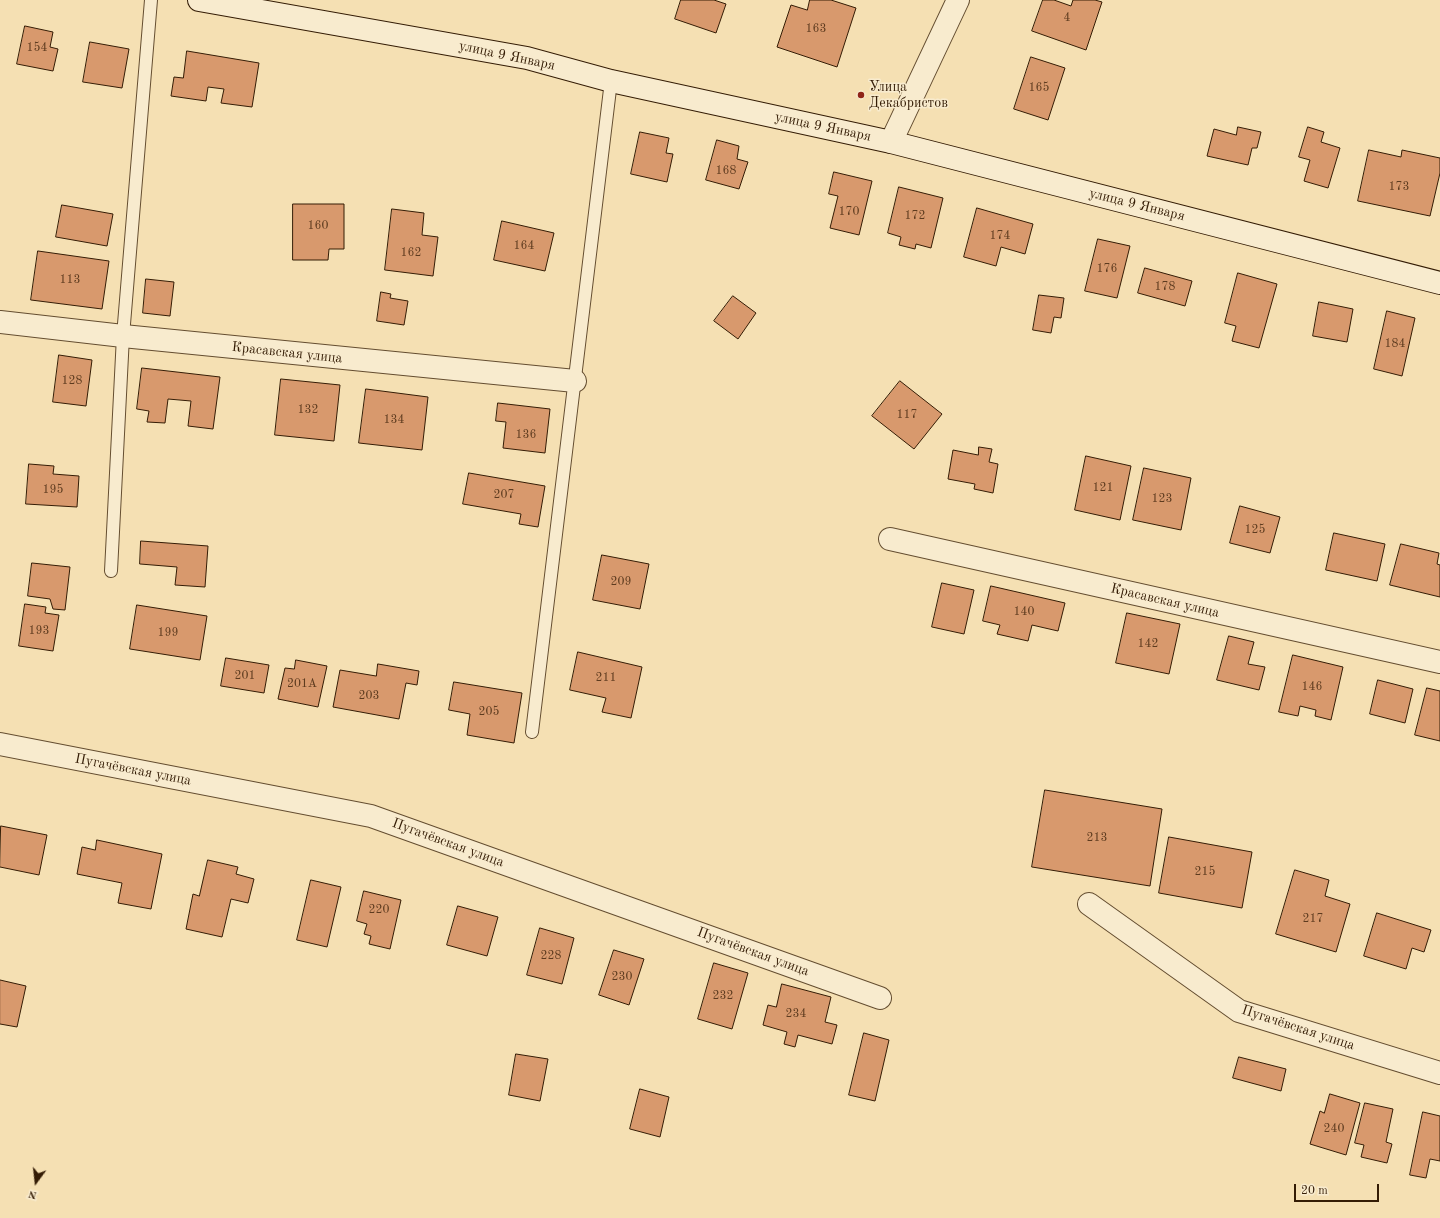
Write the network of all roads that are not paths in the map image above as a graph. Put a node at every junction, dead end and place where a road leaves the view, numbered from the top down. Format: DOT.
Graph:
graph roads {
  1 [pos="151,0"];
  2 [pos="199,0"];
  3 [pos="958,0"];
  4 [pos="611,81"];
  5 [pos="891,142"];
  6 [pos="1440,283"];
  7 [pos="0,322"];
  8 [pos="123,336"];
  9 [pos="575,381"];
  10 [pos="890,539"];
  11 [pos="110,571"];
  12 [pos="1440,662"];
  13 [pos="532,732"];
  14 [pos="0,744"];
  15 [pos="1089,904"];
  16 [pos="880,998"];
  17 [pos="1440,1073"];
  1 -- 8 [label="lane"];
  2 -- 4 [label="street, улица 9 Января"];
  3 -- 5 [label="street"];
  4 -- 5 [label="street, улица 9 Января"];
  4 -- 9 [label="lane"];
  5 -- 6 [label="street, улица 9 Января"];
  7 -- 8 [label="street, Красавская улица"];
  8 -- 9 [label="street, Красавская улица"];
  8 -- 11 [label="lane"];
  9 -- 13 [label="lane"];
  10 -- 12 [label="street, Красавская улица"];
  14 -- 16 [label="street, Пугачёвская улица"];
  15 -- 17 [label="street, Пугачёвская улица"];
}
